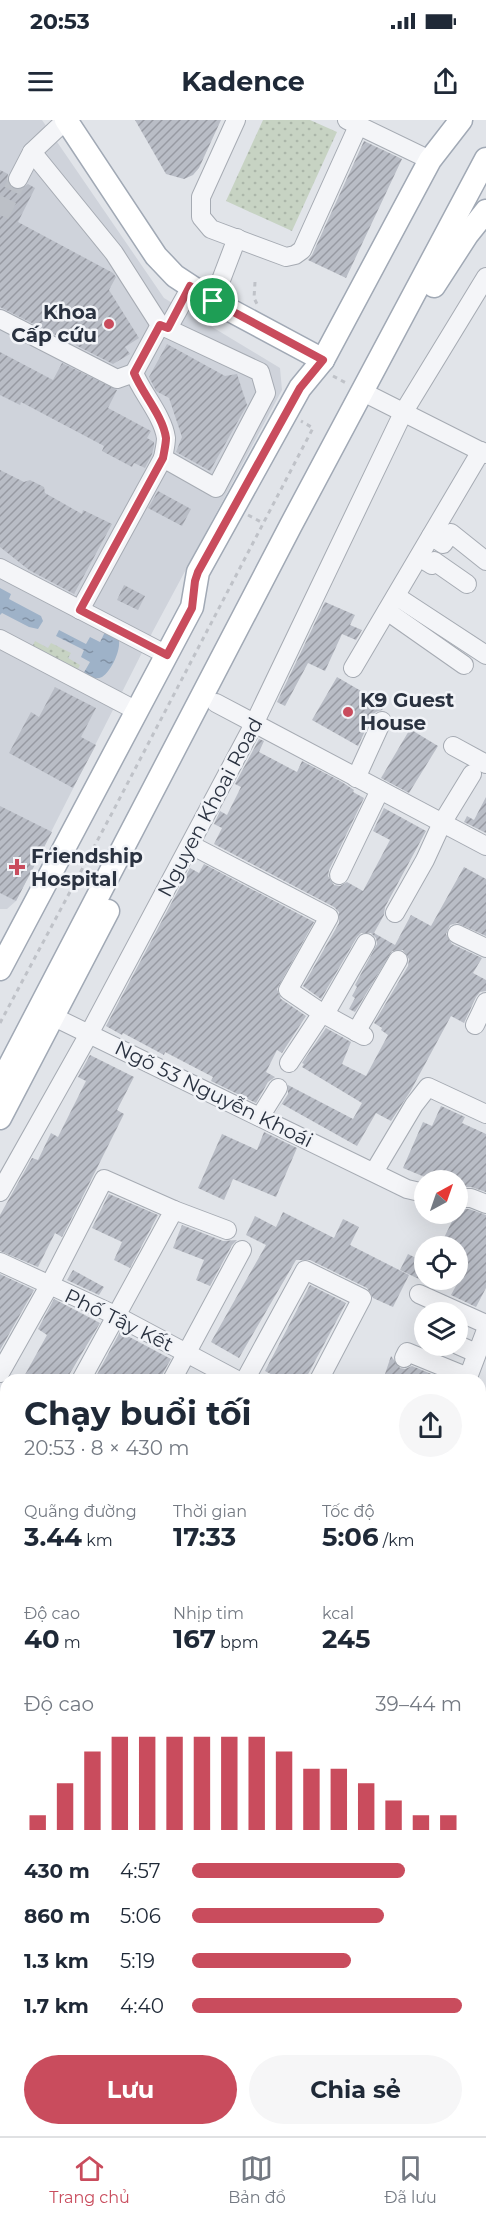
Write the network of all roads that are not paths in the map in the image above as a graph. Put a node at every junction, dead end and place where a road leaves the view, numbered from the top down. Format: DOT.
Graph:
graph roads {
  1 [pos="66,120"];
  2 [pos="236,120"];
  3 [pos="479,120"];
  4 [pos="352,123"];
  5 [pos="456,125"];
  6 [pos="32,152"];
  7 [pos="486,159"];
  8 [pos="430,160"];
  9 [pos="18,179"];
  10 [pos="486,211"];
  11 [pos="237,238"];
  12 [pos="486,277"];
  13 [pos="190,286"];
  14 [pos="213,301"];
  15 [pos="0,319"];
  16 [pos="164,327"];
  17 [pos="323,360"];
  18 [pos="134,373"];
  19 [pos="369,395"];
  20 [pos="403,413"];
  21 [pos="484,452"];
  22 [pos="163,458"];
  23 [pos="431,536"];
  24 [pos="419,557"];
  25 [pos="486,561"];
  26 [pos="0,568"];
  27 [pos="467,584"];
  28 [pos="391,604"];
  29 [pos="80,610"];
  30 [pos="0,639"];
  31 [pos="167,655"];
  32 [pos="486,655"];
  33 [pos="464,665"];
  34 [pos="354,668"];
  35 [pos="216,703"];
  36 [pos="137,711"];
  37 [pos="382,722"];
  38 [pos="254,724"];
  39 [pos="453,746"];
  40 [pos="479,769"];
  41 [pos="356,777"];
  42 [pos="380,790"];
  43 [pos="442,823"];
  44 [pos="191,845"];
  45 [pos="486,846"];
  46 [pos="339,875"];
  47 [pos="395,914"];
  48 [pos="457,934"];
  49 [pos="366,943"];
  50 [pos="5,945"];
  51 [pos="486,948"];
  52 [pos="398,960"];
  53 [pos="0,969"];
  54 [pos="486,1002"];
  55 [pos="324,1014"];
  56 [pos="54,1017"];
  57 [pos="475,1024"];
  58 [pos="89,1034"];
  59 [pos="289,1063"];
  60 [pos="0,1084"];
  61 [pos="278,1088"];
  62 [pos="486,1114"];
  63 [pos="260,1117"];
  64 [pos="0,1118"];
  65 [pos="374,1172"];
  66 [pos="414,1191"];
  67 [pos="0,1192"];
  68 [pos="468,1198"];
  69 [pos="486,1204"];
  70 [pos="174,1210"];
  71 [pos="227,1230"];
  72 [pos="242,1250"];
  73 [pos="0,1262"];
  74 [pos="49,1286"];
  75 [pos="419,1294"];
  76 [pos="116,1315"];
  77 [pos="486,1324"];
  78 [pos="486,1330"];
  79 [pos="468,1349"];
  80 [pos="476,1353"];
  81 [pos="186,1354"];
  82 [pos="404,1358"];
  83 [pos="0,1373"];
  84 [pos="84,1374"];
  85 [pos="175,1374"];
  86 [pos="225,1374"];
  87 [pos="248,1374"];
  88 [pos="322,1374"];
  89 [pos="456,1374"];
  90 [pos="469,1374"];
  1 -- 6 [label="street"];
  1 -- 13 [label="main road"];
  2 -- 11 [label="street"];
  3 -- 5 [label="main road"];
  4 -- 8 [label="street"];
  4 -- 11 [label="street"];
  5 -- 8 [label="main road"];
  6 -- 9 [label="street"];
  6 -- 16 [label="street"];
  7 -- 19 [label="main road"];
  8 -- 17 [label="main road"];
  10 -- 19 [label="main road"];
  11 -- 14 [label="street"];
  12 -- 20 [label="street, Nguyen Khoai Road"];
  13 -- 14 [label="main road"];
  13 -- 16 [label="street"];
  14 -- 17 [label="main road"];
  15 -- 18 [label="street"];
  16 -- 18 [label="street"];
  16 -- 22 [label="street"];
  17 -- 31 [label="main road"];
  18 -- 22 [label="street"];
  19 -- 20 [label="street"];
  19 -- 35 [label="main road"];
  19 -- 60 [label="main road"];
  20 -- 21 [label="street"];
  20 -- 38 [label="street, Nguyen Khoai Road"];
  21 -- 23 [label="street"];
  22 -- 29 [label="street"];
  23 -- 24 [label="street"];
  23 -- 25 [label="street"];
  24 -- 27 [label="street"];
  24 -- 28 [label="street"];
  26 -- 29 [label="street"];
  28 -- 32 [label="street"];
  28 -- 33 [label="street"];
  28 -- 34 [label="street"];
  29 -- 31 [label="street"];
  30 -- 36 [label="street"];
  31 -- 36 [label="main road"];
  35 -- 38 [label="street"];
  35 -- 56 [label="main road"];
  36 -- 50 [label="main road"];
  37 -- 41 [label="street"];
  38 -- 41 [label="street"];
  38 -- 44 [label="street, Nguyen Khoai Road"];
  39 -- 40 [label="street"];
  40 -- 43 [label="street"];
  41 -- 42 [label="street"];
  42 -- 43 [label="street"];
  42 -- 46 [label="street"];
  43 -- 45 [label="street"];
  43 -- 47 [label="street"];
  44 -- 55 [label="street"];
  44 -- 58 [label="street, Nguyen Khoai Road"];
  48 -- 51 [label="street"];
  49 -- 55 [label="street"];
  50 -- 53 [label="main road"];
  52 -- 55 [label="street"];
  54 -- 57 [label="street"];
  55 -- 59 [label="street"];
  56 -- 58 [label="street, Ngõ 53 Nguyễn Khoái"];
  56 -- 64 [label="main road"];
  58 -- 63 [label="street, Ngõ 53 Nguyễn Khoái"];
  58 -- 67 [label="street, Nguyen Khoai Road"];
  61 -- 63 [label="street"];
  62 -- 65 [label="street"];
  63 -- 65 [label="street, Ngõ 53 Nguyễn Khoái"];
  65 -- 66 [label="street, Ngõ 53 Nguyễn Khoái"];
  68 -- 69 [label="street"];
  70 -- 71 [label="street"];
  70 -- 74 [label="street"];
  70 -- 76 [label="street"];
  72 -- 81 [label="street"];
  73 -- 74 [label="street, Phố Tây Kết"];
  74 -- 76 [label="street, Phố Tây Kết"];
  74 -- 83 [label="street"];
  75 -- 77 [label="street"];
  76 -- 81 [label="street, Phố Tây Kết"];
  76 -- 84 [label="street"];
  78 -- 80 [label="street"];
  79 -- 80 [label="street"];
  80 -- 90 [label="street"];
  81 -- 85 [label="street"];
  81 -- 86 [label="street, Phố Tây Kết"];
  82 -- 89 [label="street"];
  87 -- 88 [label="street"];
}
